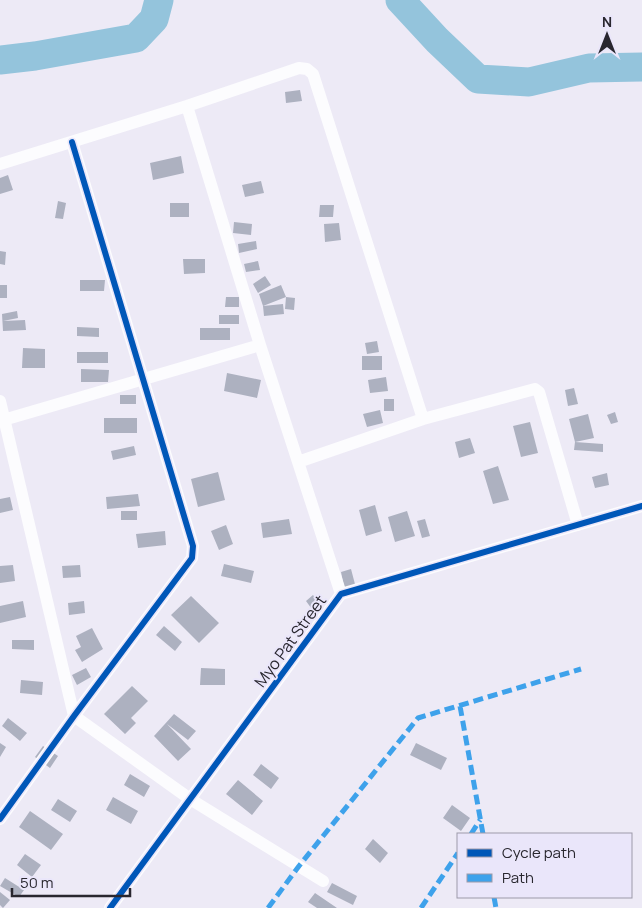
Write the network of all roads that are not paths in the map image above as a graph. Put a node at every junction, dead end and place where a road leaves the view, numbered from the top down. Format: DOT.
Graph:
graph roads {
  1 [pos="187,106"];
  2 [pos="72,142"];
  3 [pos="0,164"];
  4 [pos="260,345"];
  5 [pos="143,379"];
  6 [pos="0,401"];
  7 [pos="422,419"];
  8 [pos="2,420"];
  9 [pos="298,462"];
  10 [pos="642,506"];
  11 [pos="578,525"];
  12 [pos="341,594"];
  13 [pos="74,716"];
  14 [pos="190,799"];
  15 [pos="0,819"];
  16 [pos="323,881"];
  17 [pos="110,908"];
  1 -- 2 [label="street"];
  1 -- 4 [label="street"];
  1 -- 7 [label="street"];
  2 -- 3 [label="street"];
  2 -- 5 [label="street"];
  4 -- 5 [label="street"];
  4 -- 9 [label="street"];
  5 -- 8 [label="street"];
  5 -- 13 [label="street"];
  6 -- 8 [label="street"];
  7 -- 9 [label="street"];
  7 -- 11 [label="street"];
  8 -- 13 [label="street"];
  9 -- 12 [label="street"];
  10 -- 11 [label="street, Myo Pat Street"];
  11 -- 12 [label="street, Myo Pat Street"];
  12 -- 14 [label="street, Myo Pat Street"];
  13 -- 14 [label="street"];
  13 -- 15 [label="street"];
  14 -- 16 [label="street"];
  14 -- 17 [label="street, Myo Pat Street"];
}
